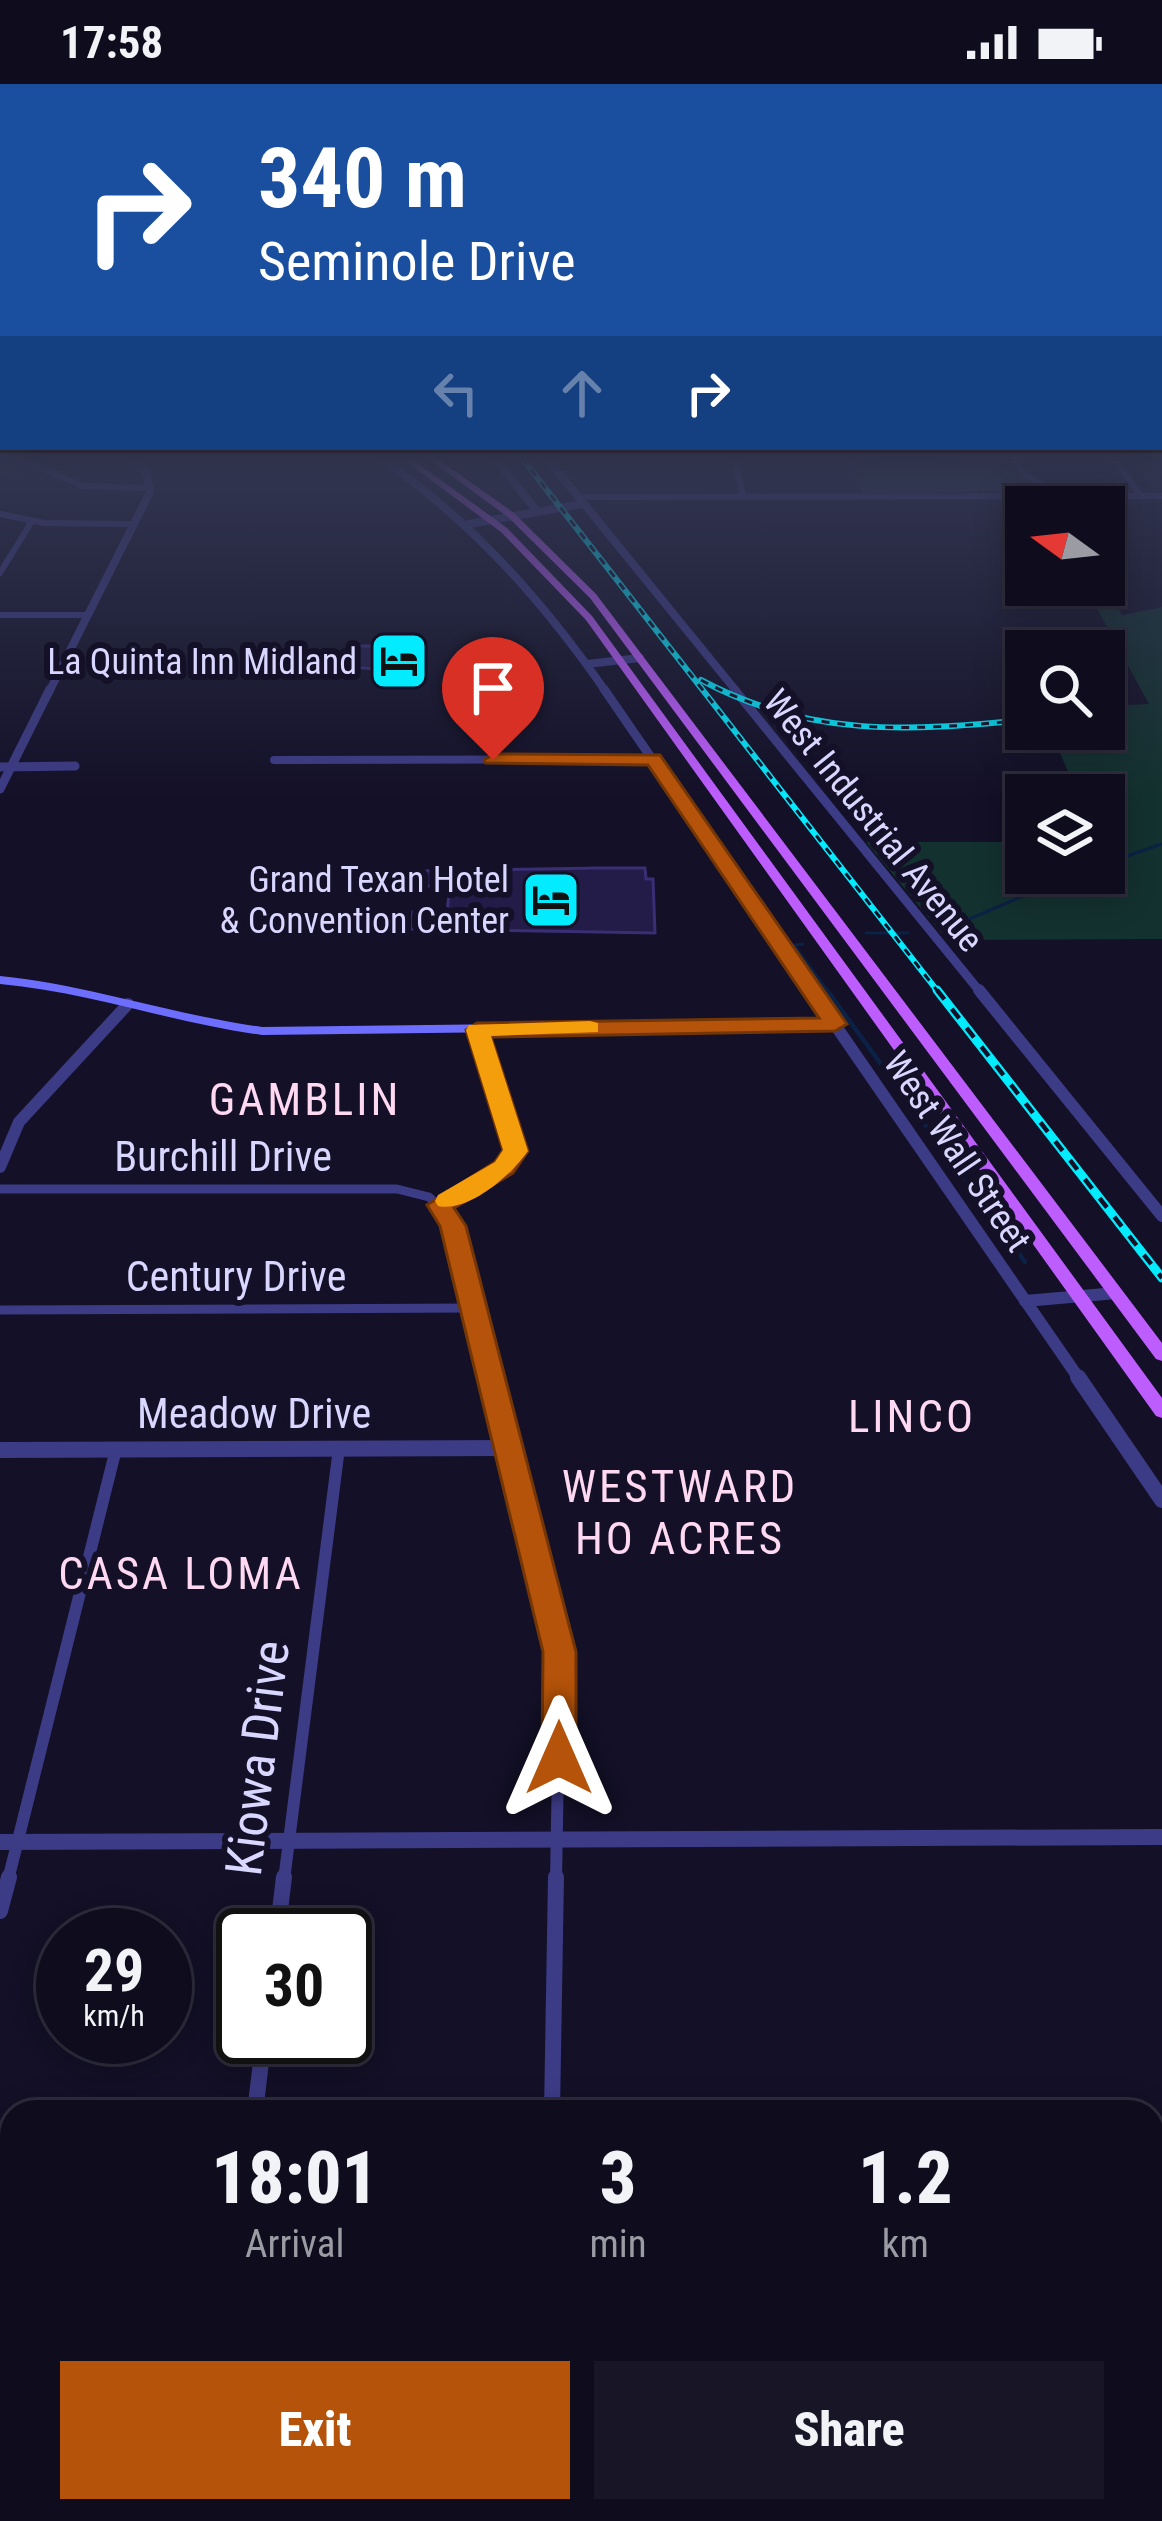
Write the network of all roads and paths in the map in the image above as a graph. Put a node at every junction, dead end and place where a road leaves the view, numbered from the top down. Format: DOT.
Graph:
graph roads {
  1 [pos="110,571"];
  2 [pos="514,571"];
  3 [pos="545,571"];
  4 [pos="570,571"];
  5 [pos="637,571"];
  6 [pos="0,615"];
  7 [pos="88,615"];
  8 [pos="640,658"];
  9 [pos="621,660"];
  10 [pos="586,664"];
  11 [pos="653,759"];
  12 [pos="274,760"];
  13 [pos="75,766"];
  14 [pos="6,767"];
  15 [pos="0,789"];
  16 [pos="0,980"];
  17 [pos="128,1004"];
  18 [pos="835,1024"];
  19 [pos="477,1030"];
  20 [pos="6,1139"];
  21 [pos="0,1167"];
  22 [pos="0,1189"];
  23 [pos="440,1205"];
  24 [pos="1162,1216"];
  25 [pos="1116,1293"];
  26 [pos="1079,1297"];
  27 [pos="1025,1301"];
  28 [pos="473,1307"];
  29 [pos="0,1310"];
  30 [pos="1162,1355"];
  31 [pos="1162,1411"];
  32 [pos="339,1448"];
  33 [pos="507,1448"];
  34 [pos="116,1449"];
  35 [pos="0,1450"];
  36 [pos="1162,1501"];
  37 [pos="1162,1837"];
  38 [pos="558,1838"];
  39 [pos="289,1840"];
  40 [pos="9,1842"];
  41 [pos="280,1908"];
  42 [pos="0,1910"];
  43 [pos="261,2064"];
  44 [pos="256,2100"];
  45 [pos="552,2100"];
  1 -- 7 [label="street"];
  2 -- 10 [label="street, West Wall Street"];
  3 -- 9 [label="main road, West Wall Street"];
  4 -- 8 [label="main road, West Wall Street"];
  5 -- 24 [label="street, West Industrial Avenue"];
  6 -- 7 [label="street"];
  7 -- 14 [label="street"];
  8 -- 9 [label="street"];
  8 -- 25 [label="main road, West Wall Street"];
  9 -- 10 [label="street"];
  9 -- 26 [label="main road, West Wall Street"];
  10 -- 11 [label="street, West Wall Street"];
  11 -- 12 [label="street"];
  11 -- 18 [label="street, West Wall Street"];
  13 -- 14 [label="street"];
  14 -- 15 [label="street"];
  16 -- 17 [label="main road"];
  17 -- 19 [label="main road"];
  17 -- 20 [label="street"];
  18 -- 19 [label="main road"];
  18 -- 27 [label="street, West Wall Street"];
  19 -- 23 [label="street"];
  20 -- 21 [label="street"];
  22 -- 23 [label="street, Burchill Drive"];
  23 -- 28 [label="street"];
  25 -- 26 [label="street"];
  25 -- 30 [label="main road, West Wall Street"];
  26 -- 27 [label="street"];
  26 -- 31 [label="main road, West Wall Street"];
  27 -- 36 [label="street, West Wall Street"];
  28 -- 29 [label="street, Century Drive"];
  28 -- 33 [label="street"];
  32 -- 33 [label="street, Meadow Drive"];
  32 -- 34 [label="street, Meadow Drive"];
  32 -- 39 [label="street, Kiowa Drive"];
  33 -- 38 [label="street"];
  34 -- 35 [label="street, Meadow Drive"];
  34 -- 40 [label="street"];
  37 -- 38 [label="street"];
  38 -- 39 [label="street"];
  38 -- 45 [label="street"];
  39 -- 40 [label="street"];
  39 -- 41 [label="street, Kiowa Drive"];
  40 -- 42 [label="street"];
  43 -- 44 [label="street"];
}
